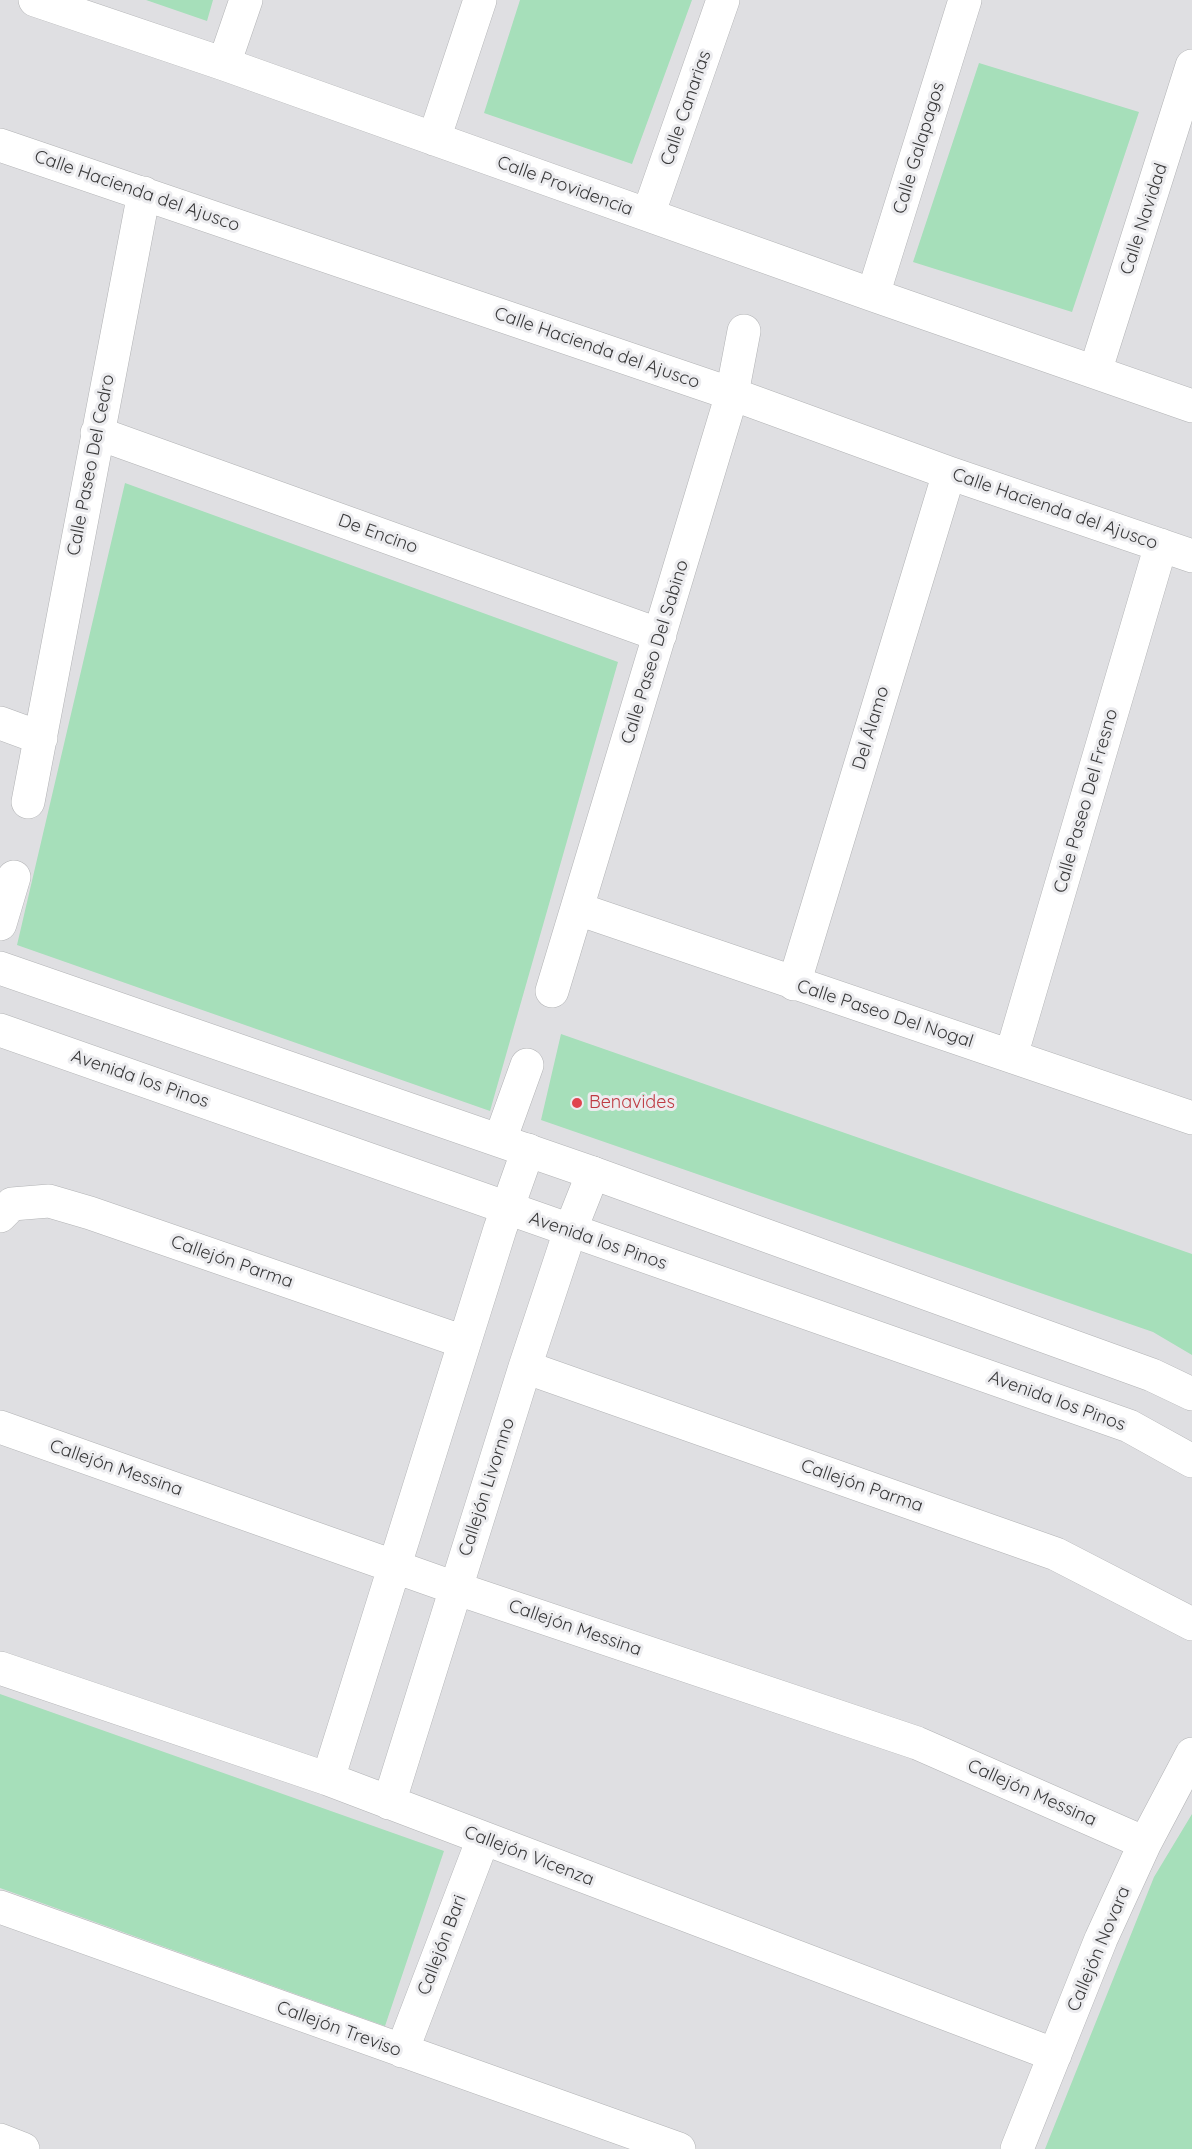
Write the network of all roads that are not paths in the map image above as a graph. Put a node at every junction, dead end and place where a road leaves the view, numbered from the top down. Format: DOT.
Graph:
graph roads {
  1 [pos="35,0"];
  2 [pos="246,0"];
  3 [pos="480,0"];
  4 [pos="723,0"];
  5 [pos="965,0"];
  6 [pos="224,64"];
  7 [pos="1192,66"];
  8 [pos="434,139"];
  9 [pos="0,145"];
  10 [pos="144,193"];
  11 [pos="648,215"];
  12 [pos="873,295"];
  13 [pos="744,331"];
  14 [pos="1095,372"];
  15 [pos="732,394"];
  16 [pos="1192,406"];
  17 [pos="97,433"];
  18 [pos="949,473"];
  19 [pos="1161,545"];
  20 [pos="1192,556"];
  21 [pos="660,635"];
  22 [pos="0,723"];
  23 [pos="41,738"];
  24 [pos="28,802"];
  25 [pos="14,877"];
  26 [pos="578,909"];
  27 [pos="0,924"];
  28 [pos="0,968"];
  29 [pos="794,984"];
  30 [pos="552,991"];
  31 [pos="0,1030"];
  32 [pos="1011,1056"];
  33 [pos="527,1065"];
  34 [pos="1192,1118"];
  35 [pos="514,1145"];
  36 [pos="593,1173"];
  37 [pos="507,1209"];
  38 [pos="0,1216"];
  39 [pos="570,1231"];
  40 [pos="465,1342"];
  41 [pos="525,1367"];
  42 [pos="1192,1394"];
  43 [pos="0,1426"];
  44 [pos="1192,1461"];
  45 [pos="394,1566"];
  46 [pos="455,1588"];
  47 [pos="1192,1624"];
  48 [pos="0,1668"];
  49 [pos="1192,1754"];
  50 [pos="328,1779"];
  51 [pos="389,1803"];
  52 [pos="483,1839"];
  53 [pos="1145,1843"];
  54 [pos="0,1907"];
  55 [pos="402,2051"];
  56 [pos="1055,2055"];
  57 [pos="0,2140"];
  58 [pos="23,2149"];
  59 [pos="680,2149"];
  60 [pos="1017,2149"];
  1 -- 6 [label="street, Calle Providencia"];
  2 -- 6 [label="street"];
  3 -- 8 [label="street"];
  4 -- 11 [label="street, Calle Canarias"];
  5 -- 12 [label="street, Calle Galapagos"];
  6 -- 8 [label="street, Calle Providencia"];
  7 -- 14 [label="street, Calle Navidad"];
  8 -- 11 [label="street, Calle Providencia"];
  9 -- 10 [label="street, Calle Hacienda del Ajusco"];
  10 -- 15 [label="street, Calle Hacienda del Ajusco"];
  10 -- 17 [label="street, Calle Paseo Del Cedro"];
  11 -- 12 [label="street, Calle Providencia"];
  12 -- 14 [label="street, Calle Providencia"];
  13 -- 15 [label="street, Calle Paseo Del Sabino"];
  14 -- 16 [label="street, Calle Providencia"];
  15 -- 18 [label="street, Calle Hacienda del Ajusco"];
  15 -- 21 [label="street, Calle Paseo Del Sabino"];
  17 -- 21 [label="street, De Encino"];
  17 -- 23 [label="street, Calle Paseo Del Cedro"];
  18 -- 19 [label="street, Calle Hacienda del Ajusco"];
  18 -- 29 [label="street, Del Álamo"];
  19 -- 20 [label="street, Calle Hacienda del Ajusco"];
  19 -- 32 [label="street, Calle Paseo Del Fresno"];
  21 -- 26 [label="street, Calle Paseo Del Sabino"];
  22 -- 23 [label="street"];
  23 -- 24 [label="street, Calle Paseo Del Cedro"];
  25 -- 27 [label="street"];
  26 -- 29 [label="street, Calle Paseo Del Nogal"];
  26 -- 30 [label="street, Calle Paseo Del Sabino"];
  28 -- 35 [label="street"];
  29 -- 32 [label="street, Calle Paseo Del Nogal"];
  31 -- 37 [label="street, Avenida los Pinos"];
  32 -- 34 [label="street, Calle Paseo Del Nogal"];
  33 -- 35 [label="street"];
  35 -- 36 [label="street"];
  35 -- 37 [label="street"];
  36 -- 39 [label="street, Callejón Livornno"];
  36 -- 42 [label="street"];
  37 -- 39 [label="street, Avenida los Pinos"];
  37 -- 40 [label="street"];
  38 -- 40 [label="street, Callejón Parma"];
  39 -- 41 [label="street, Callejón Livornno"];
  39 -- 44 [label="street, Avenida los Pinos"];
  40 -- 45 [label="street"];
  41 -- 46 [label="street, Callejón Livornno"];
  41 -- 47 [label="street, Callejón Parma"];
  43 -- 45 [label="street, Callejón Messina"];
  45 -- 46 [label="street, Callejón Messina"];
  45 -- 50 [label="street"];
  46 -- 51 [label="street, Callejón Livornno"];
  46 -- 53 [label="street, Callejón Messina"];
  48 -- 50 [label="street, Callejón Vicenza"];
  49 -- 53 [label="street, Callejón Novara"];
  50 -- 51 [label="street, Callejón Vicenza"];
  51 -- 52 [label="street, Callejón Vicenza"];
  52 -- 55 [label="street, Callejón Bari"];
  52 -- 56 [label="street, Callejón Vicenza"];
  53 -- 56 [label="street, Callejón Novara"];
  54 -- 55 [label="street, Callejón Treviso"];
  55 -- 59 [label="street, Callejón Treviso"];
  56 -- 60 [label="street, Callejón Novara"];
  57 -- 58 [label="street"];
}
